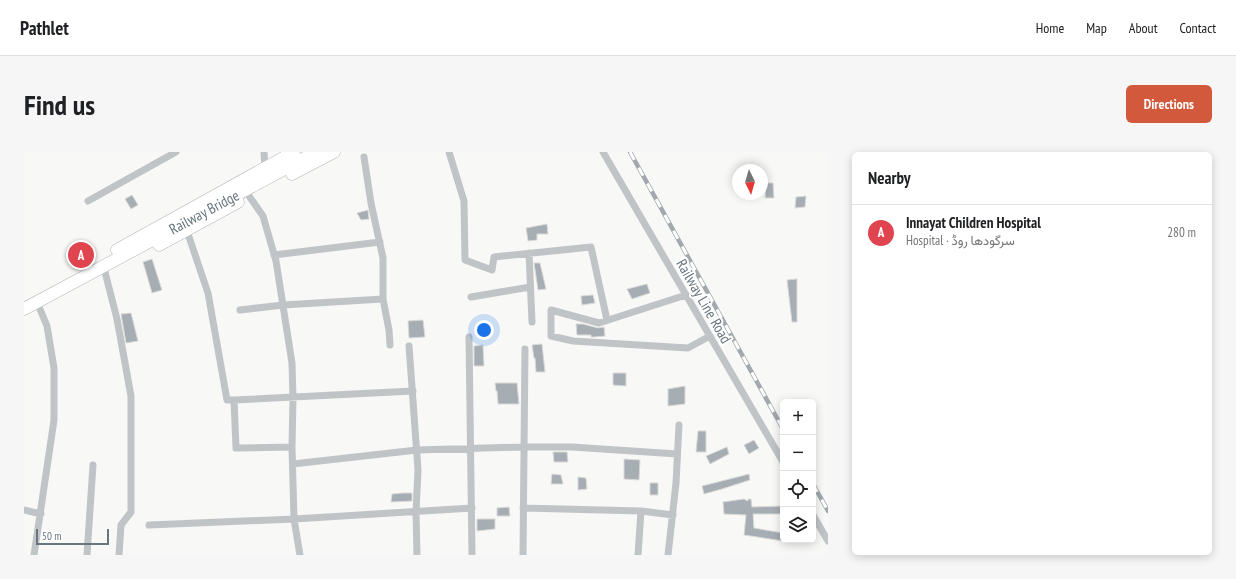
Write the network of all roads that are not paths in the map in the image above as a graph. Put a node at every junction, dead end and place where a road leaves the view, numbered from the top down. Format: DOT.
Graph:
graph roads {
  1 [pos="176,152"];
  2 [pos="264,152"];
  3 [pos="294,152"];
  4 [pos="316,152"];
  5 [pos="334,152"];
  6 [pos="449,152"];
  7 [pos="602,152"];
  8 [pos="364,157"];
  9 [pos="265,168"];
  10 [pos="249,196"];
  11 [pos="88,201"];
  12 [pos="187,230"];
  13 [pos="380,242"];
  14 [pos="529,253"];
  15 [pos="274,255"];
  16 [pos="98,272"];
  17 [pos="530,287"];
  18 [pos="686,295"];
  19 [pos="471,297"];
  20 [pos="383,299"];
  21 [pos="37,302"];
  22 [pos="283,305"];
  23 [pos="24,309"];
  24 [pos="240,310"];
  25 [pos="607,320"];
  26 [pos="532,322"];
  27 [pos="710,336"];
  28 [pos="469,337"];
  29 [pos="390,344"];
  30 [pos="409,346"];
  31 [pos="525,349"];
  32 [pos="413,391"];
  33 [pos="293,398"];
  34 [pos="234,400"];
  35 [pos="679,425"];
  36 [pos="292,447"];
  37 [pos="523,447"];
  38 [pos="470,449"];
  39 [pos="417,450"];
  40 [pos="677,454"];
  41 [pos="780,457"];
  42 [pos="293,464"];
  43 [pos="93,465"];
  44 [pos="472,508"];
  45 [pos="523,508"];
  46 [pos="24,510"];
  47 [pos="641,511"];
  48 [pos="416,512"];
  49 [pos="41,514"];
  50 [pos="672,515"];
  51 [pos="294,519"];
  52 [pos="816,520"];
  53 [pos="149,526"];
  54 [pos="828,542"];
  55 [pos="34,555"];
  56 [pos="87,555"];
  57 [pos="119,555"];
  58 [pos="300,555"];
  59 [pos="417,555"];
  60 [pos="472,555"];
  61 [pos="523,555"];
  62 [pos="638,555"];
  63 [pos="668,555"];
  1 -- 11 [label="street"];
  2 -- 9 [label="street"];
  3 -- 9 [label="main road"];
  4 -- 16 [label="main road, Railway Bridge"];
  5 -- 10 [label="main road"];
  6 -- 14 [label="street"];
  7 -- 18 [label="street, Railway Line Road"];
  8 -- 13 [label="street"];
  9 -- 16 [label="main road"];
  10 -- 12 [label="main road"];
  10 -- 15 [label="street"];
  12 -- 16 [label="main road"];
  12 -- 34 [label="street"];
  13 -- 15 [label="street"];
  13 -- 20 [label="street"];
  14 -- 17 [label="street"];
  14 -- 25 [label="street"];
  15 -- 22 [label="street"];
  16 -- 21 [label="main road"];
  16 -- 57 [label="street"];
  17 -- 19 [label="street"];
  17 -- 26 [label="street"];
  18 -- 25 [label="street"];
  18 -- 27 [label="street, Railway Line Road"];
  20 -- 22 [label="street"];
  20 -- 29 [label="street"];
  21 -- 23 [label="main road"];
  21 -- 49 [label="street"];
  22 -- 24 [label="street"];
  22 -- 33 [label="street"];
  25 -- 27 [label="street"];
  27 -- 41 [label="street, Railway Line Road"];
  28 -- 38 [label="street"];
  30 -- 32 [label="street"];
  31 -- 37 [label="street"];
  32 -- 33 [label="street"];
  32 -- 39 [label="street"];
  33 -- 34 [label="street"];
  33 -- 36 [label="street"];
  34 -- 36 [label="street"];
  35 -- 40 [label="street"];
  36 -- 42 [label="street"];
  37 -- 38 [label="street"];
  37 -- 40 [label="street"];
  37 -- 45 [label="street"];
  38 -- 39 [label="street"];
  38 -- 44 [label="street"];
  39 -- 42 [label="street"];
  39 -- 48 [label="street"];
  40 -- 50 [label="street"];
  42 -- 51 [label="street"];
  43 -- 56 [label="street"];
  44 -- 48 [label="street"];
  44 -- 60 [label="street"];
  45 -- 47 [label="street"];
  45 -- 61 [label="street"];
  46 -- 49 [label="street"];
  47 -- 50 [label="street"];
  47 -- 62 [label="street"];
  48 -- 51 [label="street"];
  48 -- 59 [label="street"];
  49 -- 55 [label="street"];
  50 -- 63 [label="street"];
  51 -- 53 [label="street"];
  51 -- 58 [label="street"];
  52 -- 54 [label="street"];
}
